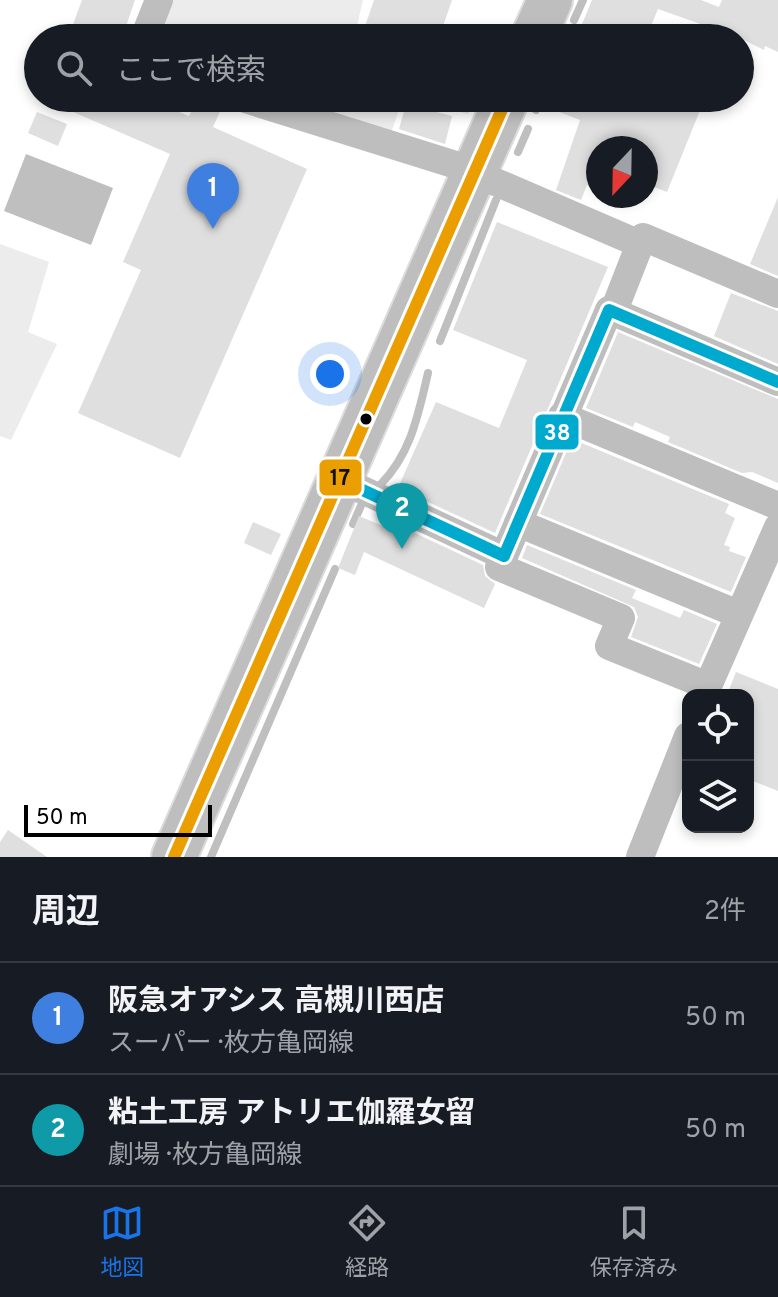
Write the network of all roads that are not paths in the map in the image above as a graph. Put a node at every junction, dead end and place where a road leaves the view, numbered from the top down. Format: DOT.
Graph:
graph roads {
  1 [pos="159,0"];
  2 [pos="550,0"];
  3 [pos="150,24"];
  4 [pos="539,24"];
  5 [pos="285,112"];
  6 [pos="501,112"];
  7 [pos="474,173"];
  8 [pos="640,244"];
  9 [pos="778,294"];
  10 [pos="613,313"];
  11 [pos="778,382"];
  12 [pos="562,416"];
  13 [pos="339,479"];
  14 [pos="778,506"];
  15 [pos="518,523"];
  16 [pos="778,527"];
  17 [pos="504,556"];
  18 [pos="738,614"];
  19 [pos="702,689"];
  20 [pos="707,689"];
  21 [pos="682,751"];
  22 [pos="174,857"];
  23 [pos="640,857"];
  1 -- 3 [label="street"];
  2 -- 4 [label="main road"];
  5 -- 7 [label="street"];
  6 -- 7 [label="main road"];
  7 -- 8 [label="street"];
  7 -- 13 [label="main road"];
  8 -- 9 [label="street"];
  8 -- 10 [label="street"];
  10 -- 11 [label="street"];
  10 -- 12 [label="street"];
  12 -- 14 [label="street"];
  12 -- 15 [label="street"];
  13 -- 17 [label="street"];
  13 -- 22 [label="main road"];
  15 -- 17 [label="street"];
  15 -- 18 [label="street"];
  16 -- 18 [label="street"];
  17 -- 19 [label="street"];
  18 -- 20 [label="street"];
  21 -- 23 [label="street"];
}
